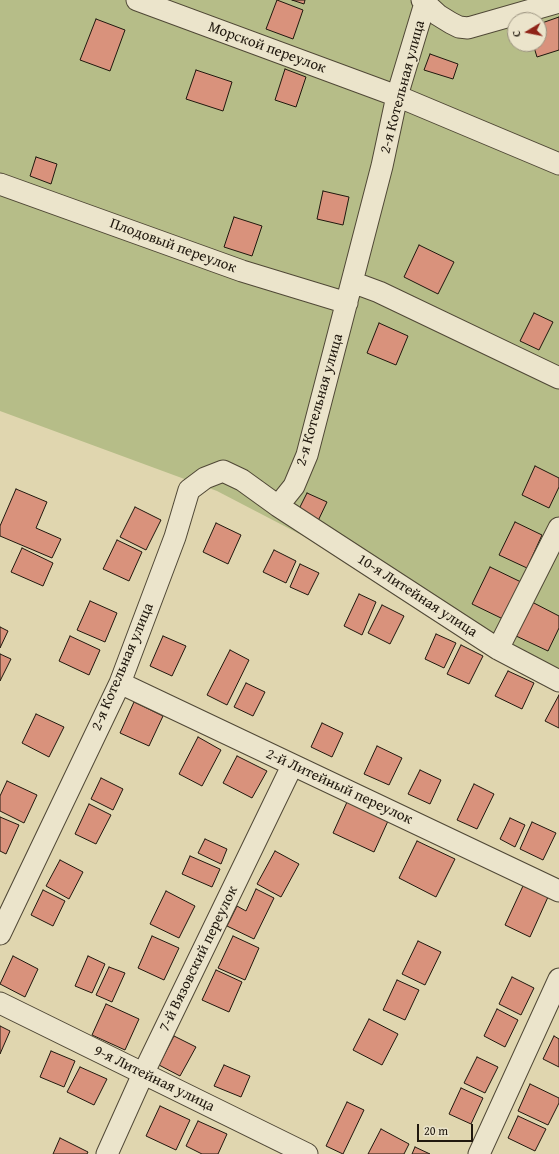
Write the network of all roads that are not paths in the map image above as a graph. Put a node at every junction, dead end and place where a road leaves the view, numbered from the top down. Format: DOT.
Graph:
graph roads {
  1 [pos="137,0"];
  2 [pos="425,1"];
  3 [pos="559,2"];
  4 [pos="397,96"];
  5 [pos="559,164"];
  6 [pos="0,184"];
  7 [pos="352,282"];
  8 [pos="347,303"];
  9 [pos="559,378"];
  10 [pos="278,506"];
  11 [pos="559,528"];
  12 [pos="498,649"];
  13 [pos="559,681"];
  14 [pos="120,683"];
  15 [pos="292,766"];
  16 [pos="559,891"];
  17 [pos="0,934"];
  18 [pos="559,979"];
  19 [pos="0,1003"];
  20 [pos="143,1074"];
  21 [pos="107,1154"];
  22 [pos="307,1154"];
  23 [pos="480,1154"];
  1 -- 4 [label="street, Морской переулок"];
  2 -- 3 [label="street"];
  2 -- 4 [label="street, 2-я Котельная улица"];
  4 -- 5 [label="street, Морской переулок"];
  4 -- 7 [label="street, 2-я Котельная улица"];
  6 -- 8 [label="street, Плодовый переулок"];
  7 -- 8 [label="street, 2-я Котельная улица"];
  7 -- 9 [label="street"];
  8 -- 10 [label="street, 2-я Котельная улица"];
  10 -- 12 [label="street, 10-я Литейная улица"];
  10 -- 14 [label="street, 2-я Котельная улица"];
  11 -- 12 [label="street"];
  12 -- 13 [label="street, 10-я Литейная улица"];
  14 -- 15 [label="street, 2-й Литейный переулок"];
  14 -- 17 [label="street, 2-я Котельная улица"];
  15 -- 16 [label="street, 2-й Литейный переулок"];
  15 -- 20 [label="street, 7-й Вязовский переулок"];
  18 -- 23 [label="street"];
  19 -- 20 [label="street, 9-я Литейная улица"];
  20 -- 21 [label="street, 7-й Вязовский переулок"];
  20 -- 22 [label="street, 9-я Литейная улица"];
}
